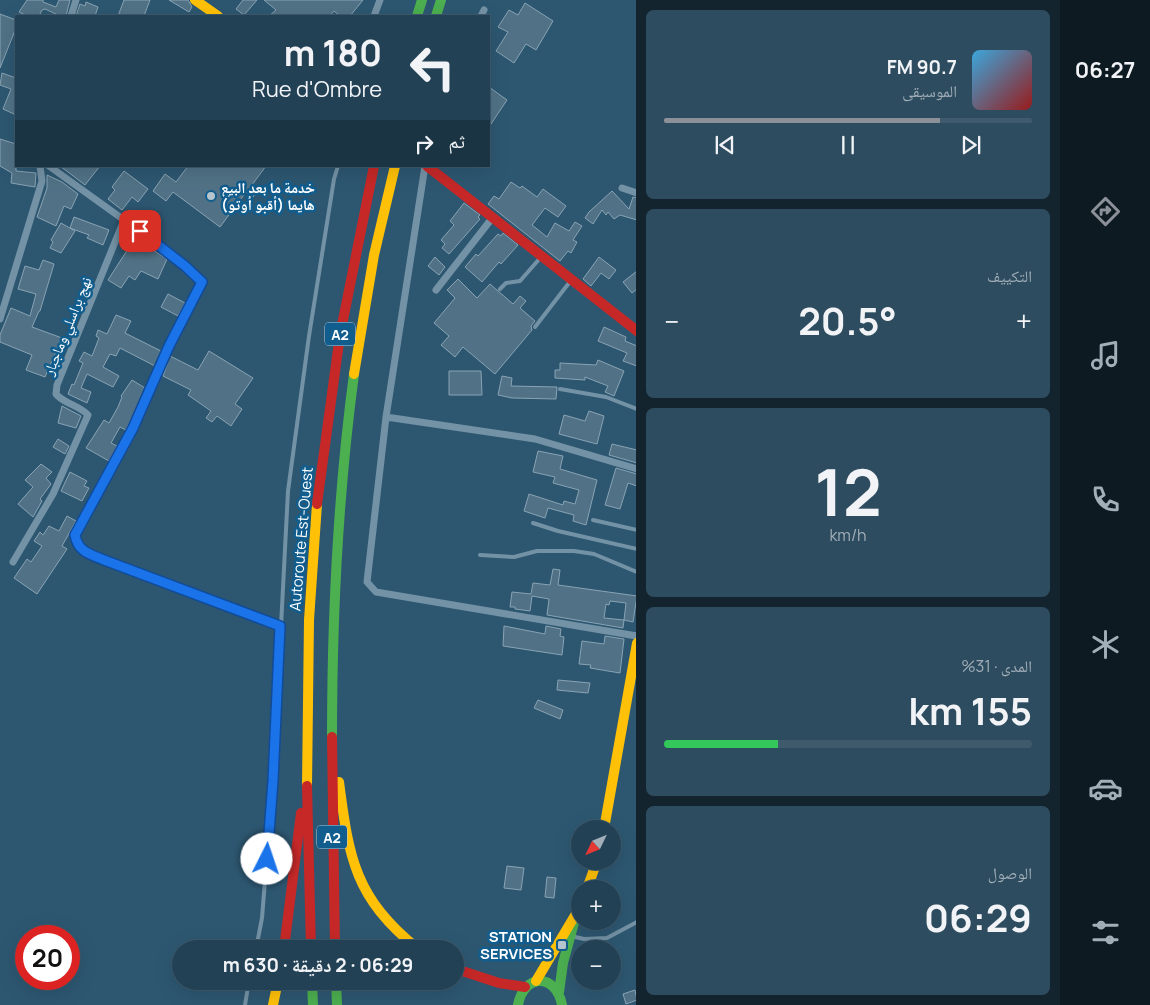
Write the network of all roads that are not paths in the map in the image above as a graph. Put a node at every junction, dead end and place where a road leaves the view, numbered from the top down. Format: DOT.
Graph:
graph roads {
  1 [pos="76,0"];
  2 [pos="195,0"];
  3 [pos="380,0"];
  4 [pos="422,0"];
  5 [pos="441,0"];
  6 [pos="72,15"];
  7 [pos="217,15"];
  8 [pos="374,15"];
  9 [pos="417,15"];
  10 [pos="436,15"];
  11 [pos="40,167"];
  12 [pos="50,167"];
  13 [pos="338,167"];
  14 [pos="374,167"];
  15 [pos="426,167"];
  16 [pos="427,167"];
  17 [pos="395,168"];
  18 [pos="622,188"];
  19 [pos="636,193"];
  20 [pos="493,216"];
  21 [pos="124,220"];
  22 [pos="542,255"];
  23 [pos="572,279"];
  24 [pos="500,289"];
  25 [pos="436,290"];
  26 [pos="0,319"];
  27 [pos="535,327"];
  28 [pos="636,331"];
  29 [pos="560,389"];
  30 [pos="636,409"];
  31 [pos="386,417"];
  32 [pos="636,468"];
  33 [pos="593,520"];
  34 [pos="533,523"];
  35 [pos="636,530"];
  36 [pos="636,549"];
  37 [pos="480,556"];
  38 [pos="13,562"];
  39 [pos="636,572"];
  40 [pos="280,626"];
  41 [pos="636,636"];
  42 [pos="636,643"];
  43 [pos="632,696"];
  44 [pos="332,725"];
  45 [pos="306,774"];
  46 [pos="606,820"];
  47 [pos="571,922"];
  48 [pos="636,922"];
  49 [pos="572,930"];
  50 [pos="571,936"];
  51 [pos="258,940"];
  52 [pos="285,940"];
  53 [pos="311,940"];
  54 [pos="335,940"];
  55 [pos="407,940"];
  56 [pos="464,972"];
  57 [pos="536,981"];
  58 [pos="525,987"];
  59 [pos="248,990"];
  60 [pos="276,990"];
  61 [pos="312,990"];
  62 [pos="336,990"];
  63 [pos="562,1000"];
  64 [pos="245,1005"];
  65 [pos="273,1005"];
  66 [pos="313,1005"];
  67 [pos="337,1005"];
  68 [pos="518,1005"];
  1 -- 6 [label="street"];
  2 -- 7 [label="main road"];
  3 -- 8 [label="street"];
  4 -- 9 [label="main road"];
  5 -- 10 [label="main road"];
  11 -- 26 [label="street"];
  12 -- 21 [label="street"];
  13 -- 40 [label="lane"];
  14 -- 45 [label="main road, Autoroute Est-Ouest / A2"];
  15 -- 31 [label="street"];
  16 -- 20 [label="main road"];
  17 -- 44 [label="main road, A2"];
  18 -- 19 [label="street"];
  20 -- 22 [label="main road"];
  20 -- 25 [label="street"];
  21 -- 38 [label="street, نهج براسلي وماجبار"];
  21 -- 40 [label="street"];
  22 -- 23 [label="main road"];
  22 -- 24 [label="lane"];
  23 -- 27 [label="lane"];
  23 -- 28 [label="main road"];
  29 -- 30 [label="lane"];
  31 -- 32 [label="street"];
  31 -- 41 [label="street"];
  33 -- 35 [label="lane"];
  34 -- 36 [label="lane"];
  37 -- 39 [label="lane"];
  40 -- 51 [label="lane"];
  42 -- 43 [label="main road"];
  43 -- 46 [label="main road"];
  44 -- 54 [label="main road, A2"];
  44 -- 55 [label="main road"];
  45 -- 52 [label="main road"];
  45 -- 53 [label="main road, Autoroute Est-Ouest / A2"];
  47 -- 57 [label="main road"];
  48 -- 50 [label="lane"];
  49 -- 50 [label="main road"];
  50 -- 63 [label="main road"];
  56 -- 58 [label="main road"];
  57 -- 58 [label="main road"];
  57 -- 63 [label="main road"];
  58 -- 68 [label="main road"];
  59 -- 64 [label="lane"];
  60 -- 65 [label="main road"];
  61 -- 66 [label="main road"];
  62 -- 67 [label="main road"];
}
